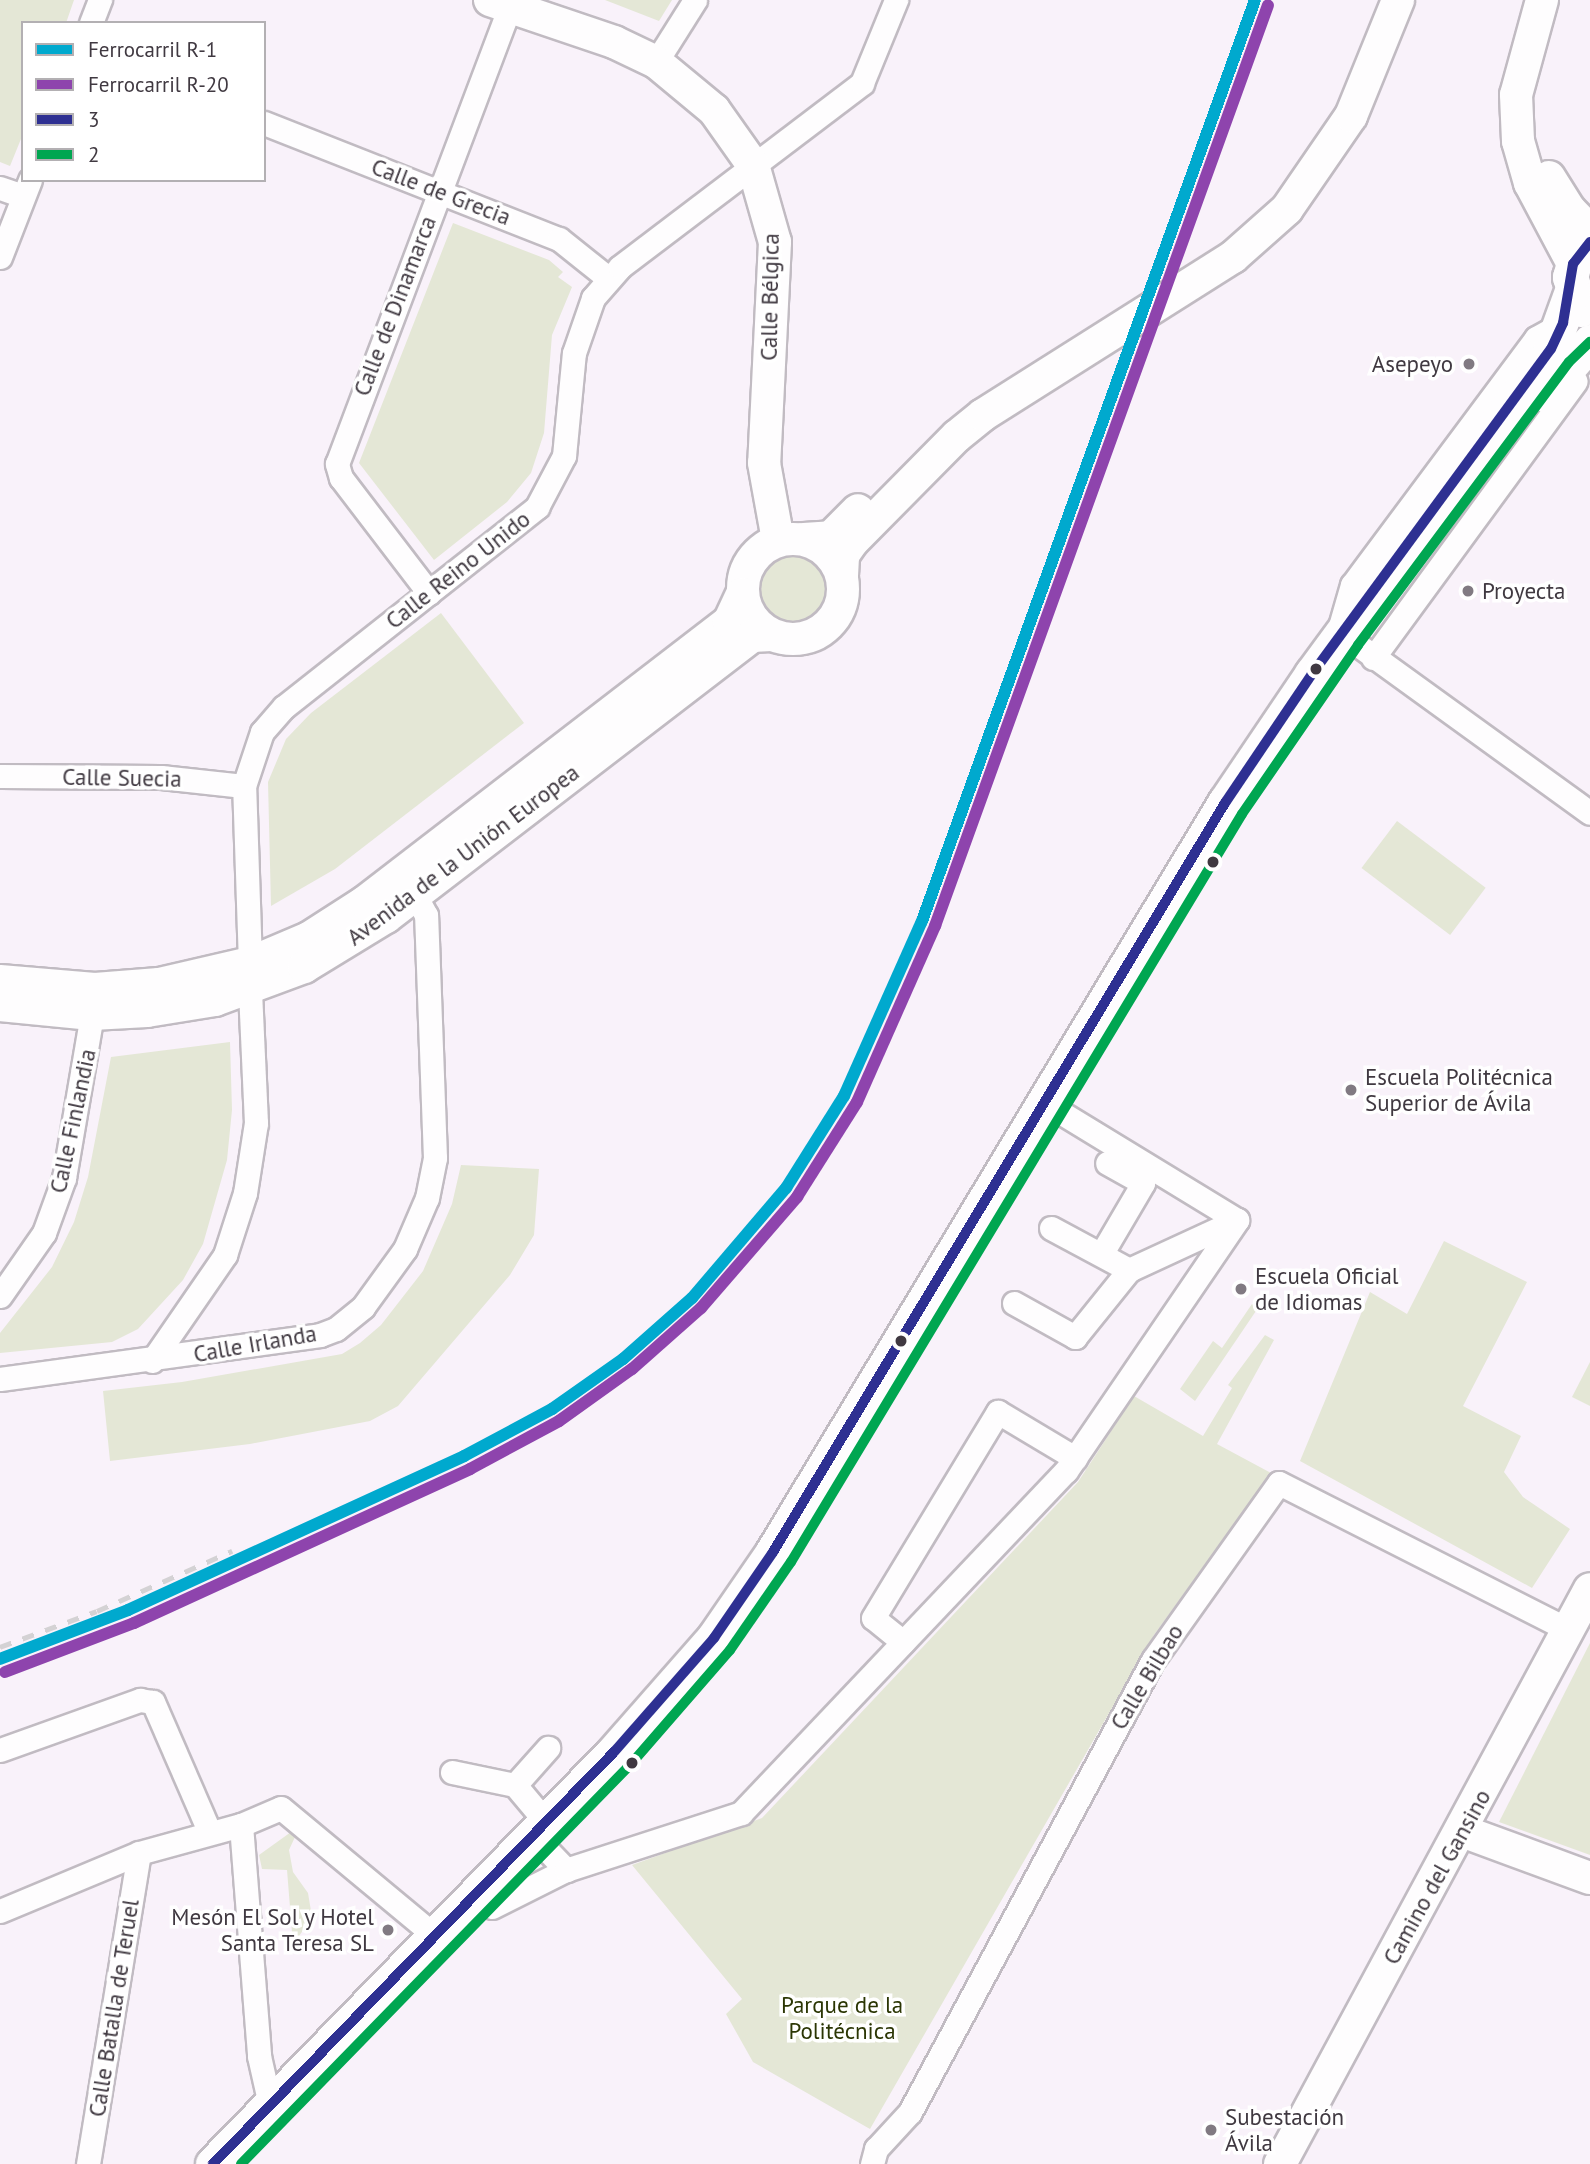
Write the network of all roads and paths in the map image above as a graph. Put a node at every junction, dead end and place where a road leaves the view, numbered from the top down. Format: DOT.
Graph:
graph roads {
  1 [pos="100,0"];
  2 [pos="695,0"];
  3 [pos="896,0"];
  4 [pos="1382,0"];
  5 [pos="1398,0"];
  6 [pos="1542,0"];
  7 [pos="1564,0"];
  8 [pos="504,2"];
  9 [pos="92,21"];
  10 [pos="656,62"];
  11 [pos="266,124"];
  12 [pos="752,165"];
  13 [pos="0,187"];
  14 [pos="26,188"];
  15 [pos="439,192"];
  16 [pos="1590,231"];
  17 [pos="0,257"];
  18 [pos="608,278"];
  19 [pos="1168,291"];
  20 [pos="1581,303"];
  21 [pos="1090,339"];
  22 [pos="791,540"];
  23 [pos="842,576"];
  24 [pos="429,593"];
  25 [pos="742,594"];
  26 [pos="771,635"];
  27 [pos="1355,649"];
  28 [pos="0,776"];
  29 [pos="244,786"];
  30 [pos="1590,813"];
  31 [pos="415,895"];
  32 [pos="250,976"];
  33 [pos="0,981"];
  34 [pos="0,1005"];
  35 [pos="92,1014"];
  36 [pos="1062,1113"];
  37 [pos="1107,1163"];
  38 [pos="1237,1220"];
  39 [pos="1051,1228"];
  40 [pos="1102,1253"];
  41 [pos="1129,1270"];
  42 [pos="0,1296"];
  43 [pos="1014,1303"];
  44 [pos="152,1361"];
  45 [pos="0,1379"];
  46 [pos="1075,1458"];
  47 [pos="1590,1589"];
  48 [pos="1569,1630"];
  49 [pos="903,1642"];
  50 [pos="548,1748"];
  51 [pos="0,1750"];
  52 [pos="452,1772"];
  53 [pos="515,1785"];
  54 [pos="241,1825"];
  55 [pos="209,1831"];
  56 [pos="1462,1831"];
  57 [pos="547,1845"];
  58 [pos="139,1853"];
  59 [pos="1590,1878"];
  60 [pos="0,1911"];
  61 [pos="435,1936"];
  62 [pos="270,2105"];
  63 [pos="88,2164"];
  64 [pos="213,2164"];
  65 [pos="241,2164"];
  66 [pos="872,2164"];
  67 [pos="1280,2164"];
  1 -- 9 [label="street"];
  2 -- 10 [label="street"];
  3 -- 12 [label="street, Calle Reino Unido"];
  4 -- 19 [label="main road"];
  5 -- 19 [label="main road"];
  6 -- 20 [label="main road"];
  7 -- 16 [label="main road"];
  8 -- 10 [label="main road, Calle Bélgica"];
  8 -- 15 [label="street, Calle de Dinamarca"];
  10 -- 12 [label="main road, Calle Bélgica"];
  11 -- 15 [label="street, Calle de Grecia"];
  12 -- 18 [label="street, Calle Reino Unido"];
  12 -- 22 [label="main road, Calle Bélgica"];
  13 -- 14 [label="street"];
  14 -- 17 [label="street"];
  15 -- 18 [label="street, Calle de Grecia"];
  15 -- 24 [label="street, Calle de Dinamarca"];
  18 -- 24 [label="street, Calle Reino Unido"];
  19 -- 21 [label="main road"];
  20 -- 27 [label="main road"];
  21 -- 22 [label="main road"];
  21 -- 23 [label="main road"];
  22 -- 23 [label="main road"];
  22 -- 25 [label="main road"];
  23 -- 26 [label="main road"];
  24 -- 29 [label="street, Calle Reino Unido"];
  25 -- 26 [label="main road"];
  25 -- 32 [label="main road, Avenida de la Unión Europea"];
  26 -- 31 [label="main road, Avenida de la Unión Europea"];
  27 -- 30 [label="street"];
  27 -- 36 [label="main road"];
  27 -- 57 [label="main road"];
  28 -- 29 [label="street, Calle Suecia"];
  29 -- 32 [label="street, Calle Reino Unido"];
  31 -- 32 [label="main road, Avenida de la Unión Europea"];
  31 -- 44 [label="street, Calle Irlanda"];
  32 -- 33 [label="main road, Avenida de la Unión Europea"];
  32 -- 35 [label="main road, Avenida de la Unión Europea"];
  32 -- 44 [label="street, Calle Reino Unido"];
  34 -- 35 [label="main road, Avenida de la Unión Europea"];
  35 -- 42 [label="street, Calle Finlandia"];
  36 -- 38 [label="street"];
  36 -- 57 [label="main road"];
  37 -- 40 [label="street"];
  38 -- 41 [label="street"];
  38 -- 46 [label="street"];
  39 -- 40 [label="street"];
  40 -- 41 [label="street"];
  41 -- 43 [label="street"];
  44 -- 45 [label="street, Calle Irlanda"];
  46 -- 49 [label="street"];
  46 -- 49 [label="street"];
  47 -- 48 [label="main road, Camino del Gansino"];
  48 -- 56 [label="main road, Camino del Gansino"];
  48 -- 66 [label="street, Calle Bilbao"];
  49 -- 57 [label="street"];
  50 -- 53 [label="street"];
  51 -- 55 [label="street"];
  52 -- 53 [label="street"];
  53 -- 57 [label="street"];
  54 -- 55 [label="street"];
  54 -- 61 [label="street"];
  54 -- 62 [label="street"];
  55 -- 58 [label="street"];
  56 -- 59 [label="main road"];
  56 -- 67 [label="main road, Camino del Gansino"];
  57 -- 61 [label="main road"];
  57 -- 65 [label="main road"];
  58 -- 60 [label="street"];
  58 -- 63 [label="street, Calle Batalla de Teruel"];
  61 -- 62 [label="main road"];
  62 -- 64 [label="main road"];
}
